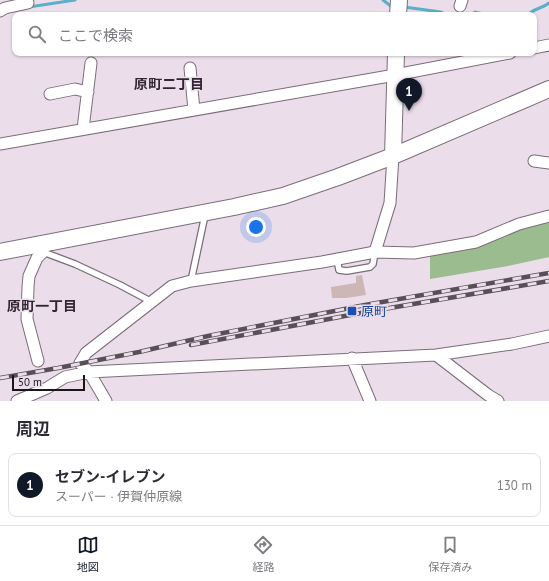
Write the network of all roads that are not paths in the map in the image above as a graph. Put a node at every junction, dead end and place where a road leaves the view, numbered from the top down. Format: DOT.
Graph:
graph roads {
  1 [pos="399,0"];
  2 [pos="28,3"];
  3 [pos="0,12"];
  4 [pos="398,12"];
  5 [pos="549,45"];
  6 [pos="537,47"];
  7 [pos="396,56"];
  8 [pos="494,56"];
  9 [pos="92,63"];
  10 [pos="190,68"];
  11 [pos="395,75"];
  12 [pos="549,89"];
  13 [pos="88,92"];
  14 [pos="50,94"];
  15 [pos="194,110"];
  16 [pos="83,129"];
  17 [pos="0,144"];
  18 [pos="393,156"];
  19 [pos="534,161"];
  20 [pos="549,163"];
  21 [pos="206,213"];
  22 [pos="549,216"];
  23 [pos="42,248"];
  24 [pos="0,252"];
  25 [pos="375,252"];
  26 [pos="191,281"];
  27 [pos="152,302"];
  28 [pos="549,336"];
  29 [pos="436,355"];
  30 [pos="352,358"];
  31 [pos="38,361"];
  32 [pos="89,372"];
  33 [pos="17,401"];
  34 [pos="106,401"];
  35 [pos="370,401"];
  36 [pos="498,401"];
  1 -- 4 [label="main road"];
  2 -- 3 [label="street"];
  5 -- 6 [label="street"];
  7 -- 11 [label="main road"];
  8 -- 11 [label="street"];
  9 -- 13 [label="street"];
  10 -- 15 [label="street"];
  11 -- 15 [label="street"];
  11 -- 18 [label="main road"];
  12 -- 18 [label="main road"];
  13 -- 14 [label="street"];
  13 -- 16 [label="street"];
  15 -- 16 [label="street"];
  16 -- 17 [label="street"];
  18 -- 21 [label="main road"];
  18 -- 25 [label="street"];
  19 -- 20 [label="street"];
  21 -- 23 [label="main road"];
  21 -- 26 [label="lane"];
  22 -- 25 [label="street"];
  23 -- 24 [label="main road"];
  23 -- 27 [label="lane"];
  23 -- 31 [label="street"];
  25 -- 26 [label="street"];
  26 -- 27 [label="street"];
  27 -- 32 [label="street"];
  28 -- 29 [label="street"];
  29 -- 30 [label="street"];
  29 -- 36 [label="street"];
  30 -- 32 [label="street"];
  30 -- 35 [label="street"];
  32 -- 33 [label="street"];
  32 -- 34 [label="street"];
}
